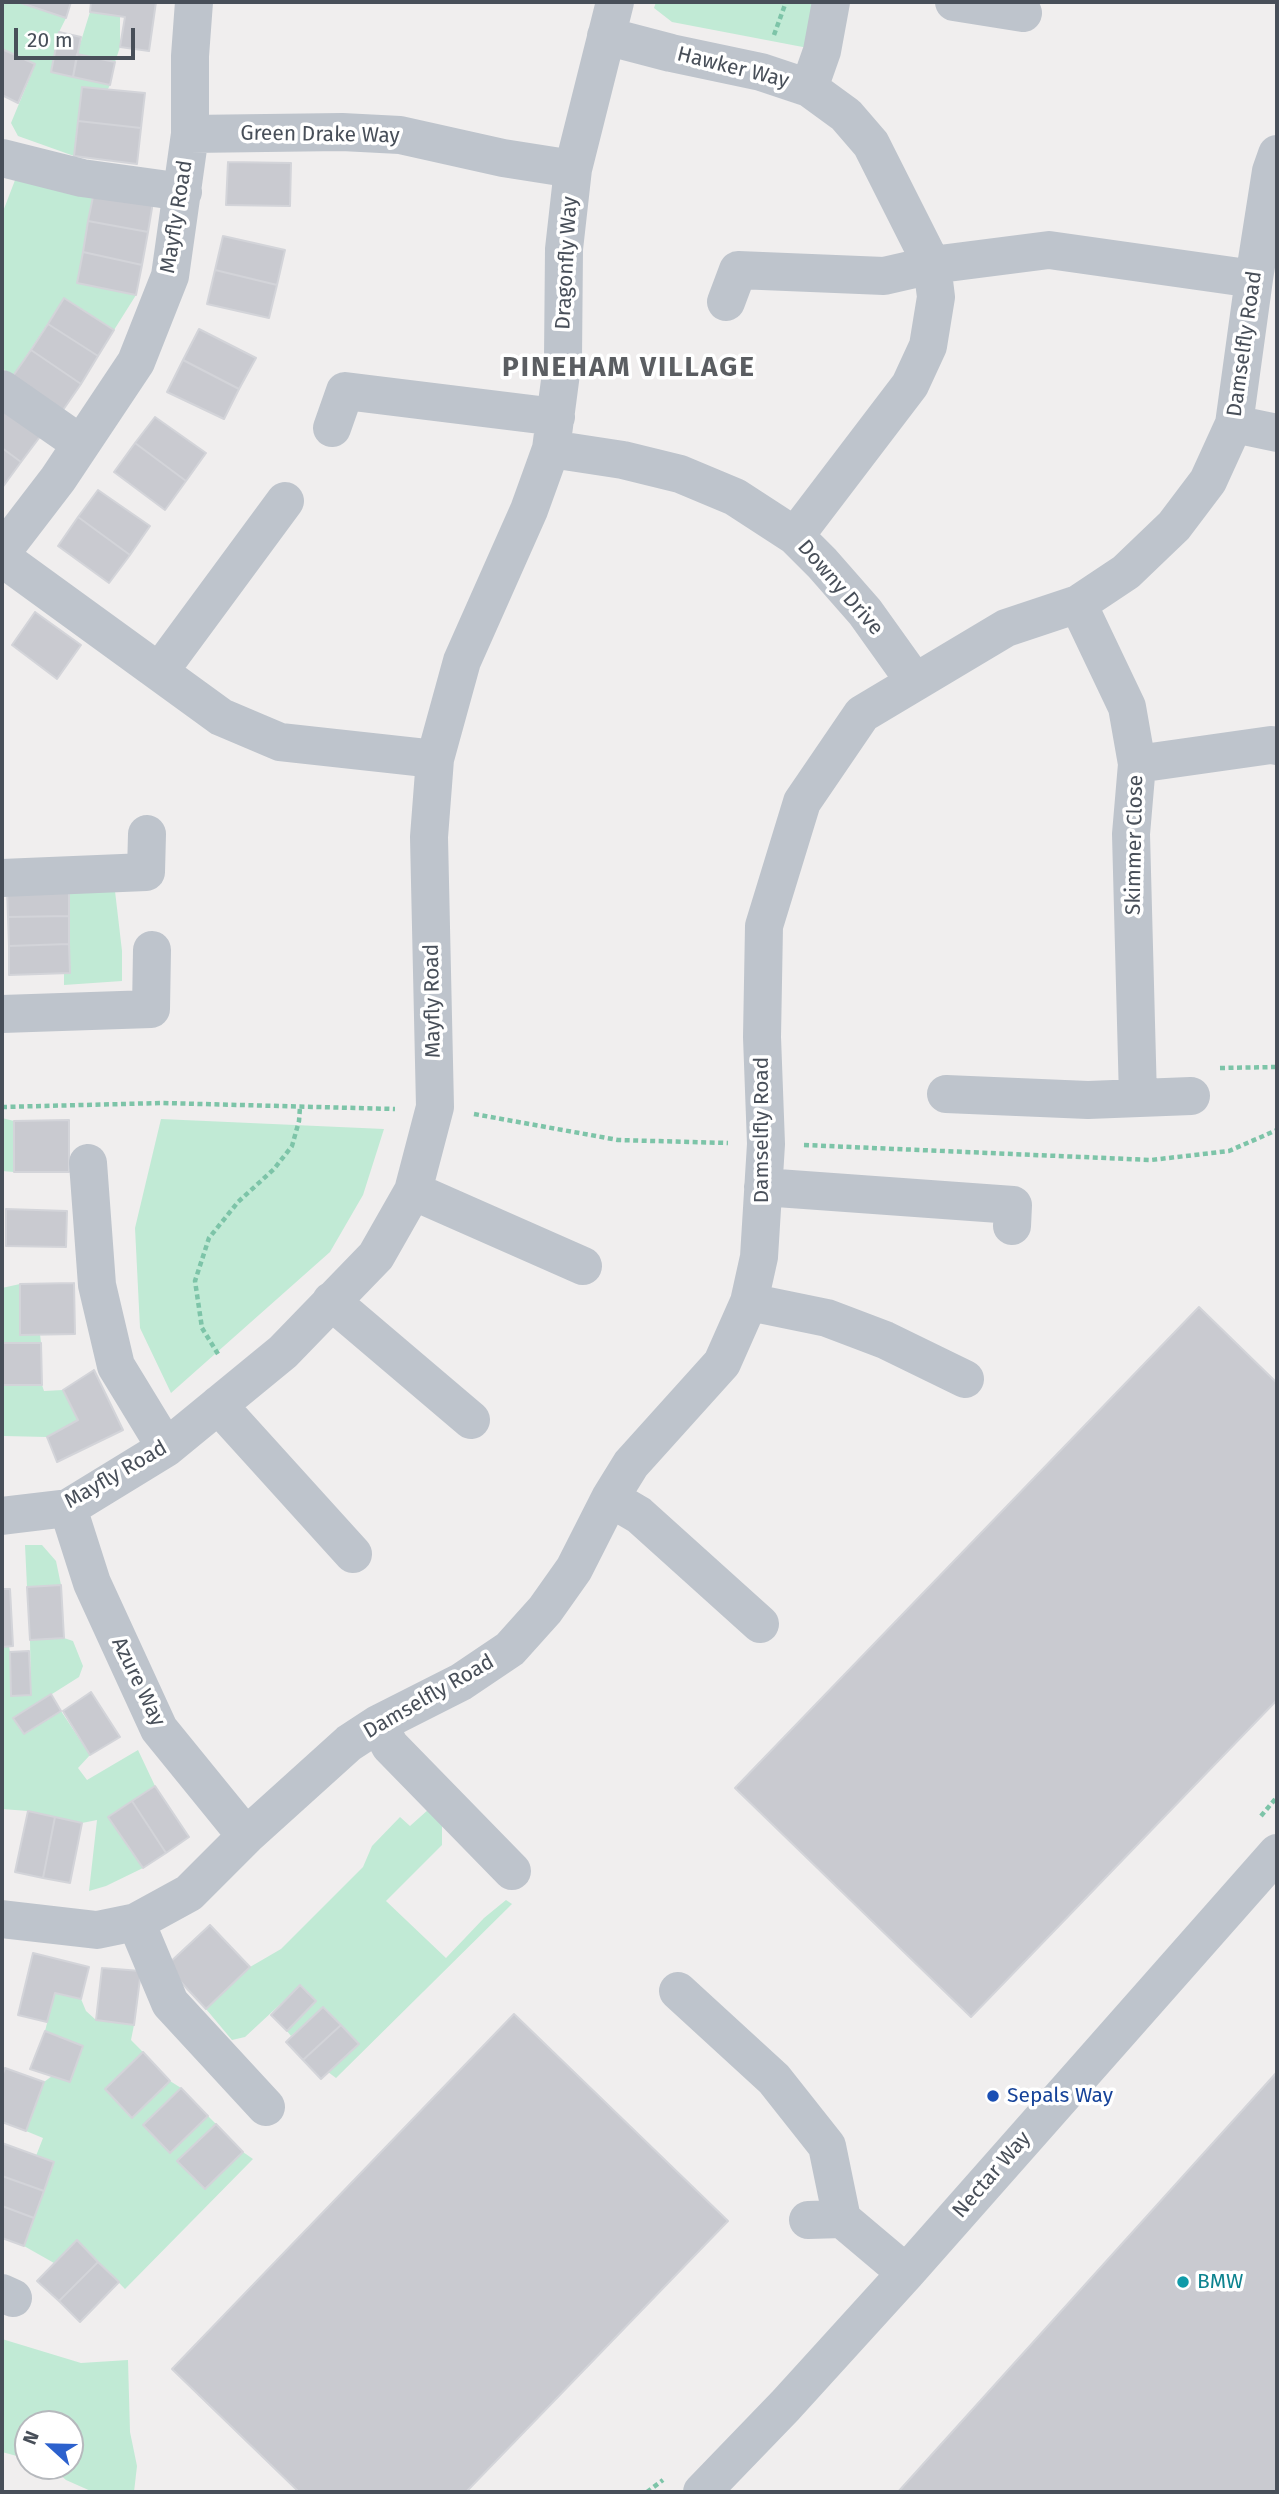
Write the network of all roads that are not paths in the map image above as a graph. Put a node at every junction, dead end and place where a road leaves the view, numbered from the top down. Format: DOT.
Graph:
graph roads {
  1 [pos="194,2"];
  2 [pos="831,2"];
  3 [pos="954,2"];
  4 [pos="1023,13"];
  5 [pos="611,19"];
  6 [pos="809,88"];
  7 [pos="190,134"];
  8 [pos="1277,154"];
  9 [pos="2,158"];
  10 [pos="573,169"];
  11 [pos="183,192"];
  12 [pos="932,265"];
  13 [pos="1254,279"];
  14 [pos="726,302"];
  15 [pos="2,389"];
  16 [pos="1234,424"];
  17 [pos="332,428"];
  18 [pos="554,433"];
  19 [pos="1277,433"];
  20 [pos="81,444"];
  21 [pos="285,501"];
  22 [pos="795,536"];
  23 [pos="6,538"];
  24 [pos="1078,604"];
  25 [pos="159,672"];
  26 [pos="915,682"];
  27 [pos="1277,746"];
  28 [pos="435,759"];
  29 [pos="1137,764"];
  30 [pos="147,834"];
  31 [pos="2,878"];
  32 [pos="152,950"];
  33 [pos="11,1014"];
  34 [pos="946,1094"];
  35 [pos="1191,1096"];
  36 [pos="1138,1098"];
  37 [pos="88,1163"];
  38 [pos="763,1186"];
  39 [pos="413,1191"];
  40 [pos="1012,1226"];
  41 [pos="583,1266"];
  42 [pos="331,1301"];
  43 [pos="749,1302"];
  44 [pos="965,1379"];
  45 [pos="218,1405"];
  46 [pos="471,1420"];
  47 [pos="166,1448"];
  48 [pos="610,1498"];
  49 [pos="68,1508"];
  50 [pos="2,1516"];
  51 [pos="353,1554"];
  52 [pos="761,1624"];
  53 [pos="378,1724"];
  54 [pos="246,1836"];
  55 [pos="1277,1853"];
  56 [pos="512,1871"];
  57 [pos="2,1919"];
  58 [pos="136,1922"];
  59 [pos="678,1991"];
  60 [pos="267,2107"];
  61 [pos="905,2273"];
  62 [pos="702,2492"];
  1 -- 7 [label="street, Mayfly Road"];
  2 -- 6 [label="street"];
  3 -- 4 [label="street"];
  5 -- 6 [label="street, Hawker Way"];
  5 -- 10 [label="street, Dragonfly Way"];
  6 -- 12 [label="street, Hawker Way"];
  7 -- 10 [label="street, Green Drake Way"];
  7 -- 11 [label="street, Mayfly Road"];
  8 -- 13 [label="street, Damselfly Road"];
  9 -- 11 [label="street"];
  10 -- 18 [label="street, Dragonfly Way"];
  11 -- 20 [label="street, Mayfly Road"];
  12 -- 13 [label="street"];
  12 -- 14 [label="street"];
  12 -- 22 [label="street, Hawker Way"];
  13 -- 16 [label="street, Damselfly Road"];
  15 -- 20 [label="street"];
  16 -- 19 [label="street"];
  16 -- 24 [label="street, Damselfly Road"];
  17 -- 18 [label="street, Downy Drive"];
  18 -- 22 [label="street, Downy Drive"];
  18 -- 28 [label="street, Dragonfly Way"];
  20 -- 23 [label="street, Mayfly Road"];
  21 -- 25 [label="street"];
  22 -- 26 [label="street, Downy Drive"];
  23 -- 25 [label="street, Mayfly Road"];
  24 -- 26 [label="street, Damselfly Road"];
  24 -- 29 [label="street, Skimmer Close"];
  25 -- 28 [label="street, Mayfly Road"];
  26 -- 38 [label="street, Damselfly Road"];
  27 -- 29 [label="street"];
  28 -- 39 [label="street, Mayfly Road"];
  29 -- 36 [label="street, Skimmer Close"];
  30 -- 31 [label="street"];
  32 -- 33 [label="street"];
  34 -- 36 [label="street"];
  35 -- 36 [label="street"];
  37 -- 47 [label="street"];
  38 -- 40 [label="street"];
  38 -- 43 [label="street, Damselfly Road"];
  39 -- 41 [label="street"];
  39 -- 42 [label="street, Mayfly Road"];
  42 -- 45 [label="street, Mayfly Road"];
  42 -- 46 [label="street"];
  43 -- 44 [label="street"];
  43 -- 48 [label="street, Damselfly Road"];
  45 -- 47 [label="street, Mayfly Road"];
  45 -- 51 [label="street"];
  47 -- 49 [label="street, Mayfly Road"];
  48 -- 52 [label="street"];
  48 -- 53 [label="street, Damselfly Road"];
  49 -- 50 [label="street, Mayfly Road"];
  49 -- 54 [label="street, Azure Way"];
  53 -- 54 [label="street, Damselfly Road"];
  53 -- 56 [label="street"];
  54 -- 58 [label="street, Damselfly Road"];
  55 -- 61 [label="street, Nectar Way"];
  57 -- 58 [label="street, Damselfly Road"];
  58 -- 60 [label="street"];
  59 -- 61 [label="street"];
  61 -- 62 [label="street, Nectar Way"];
}
